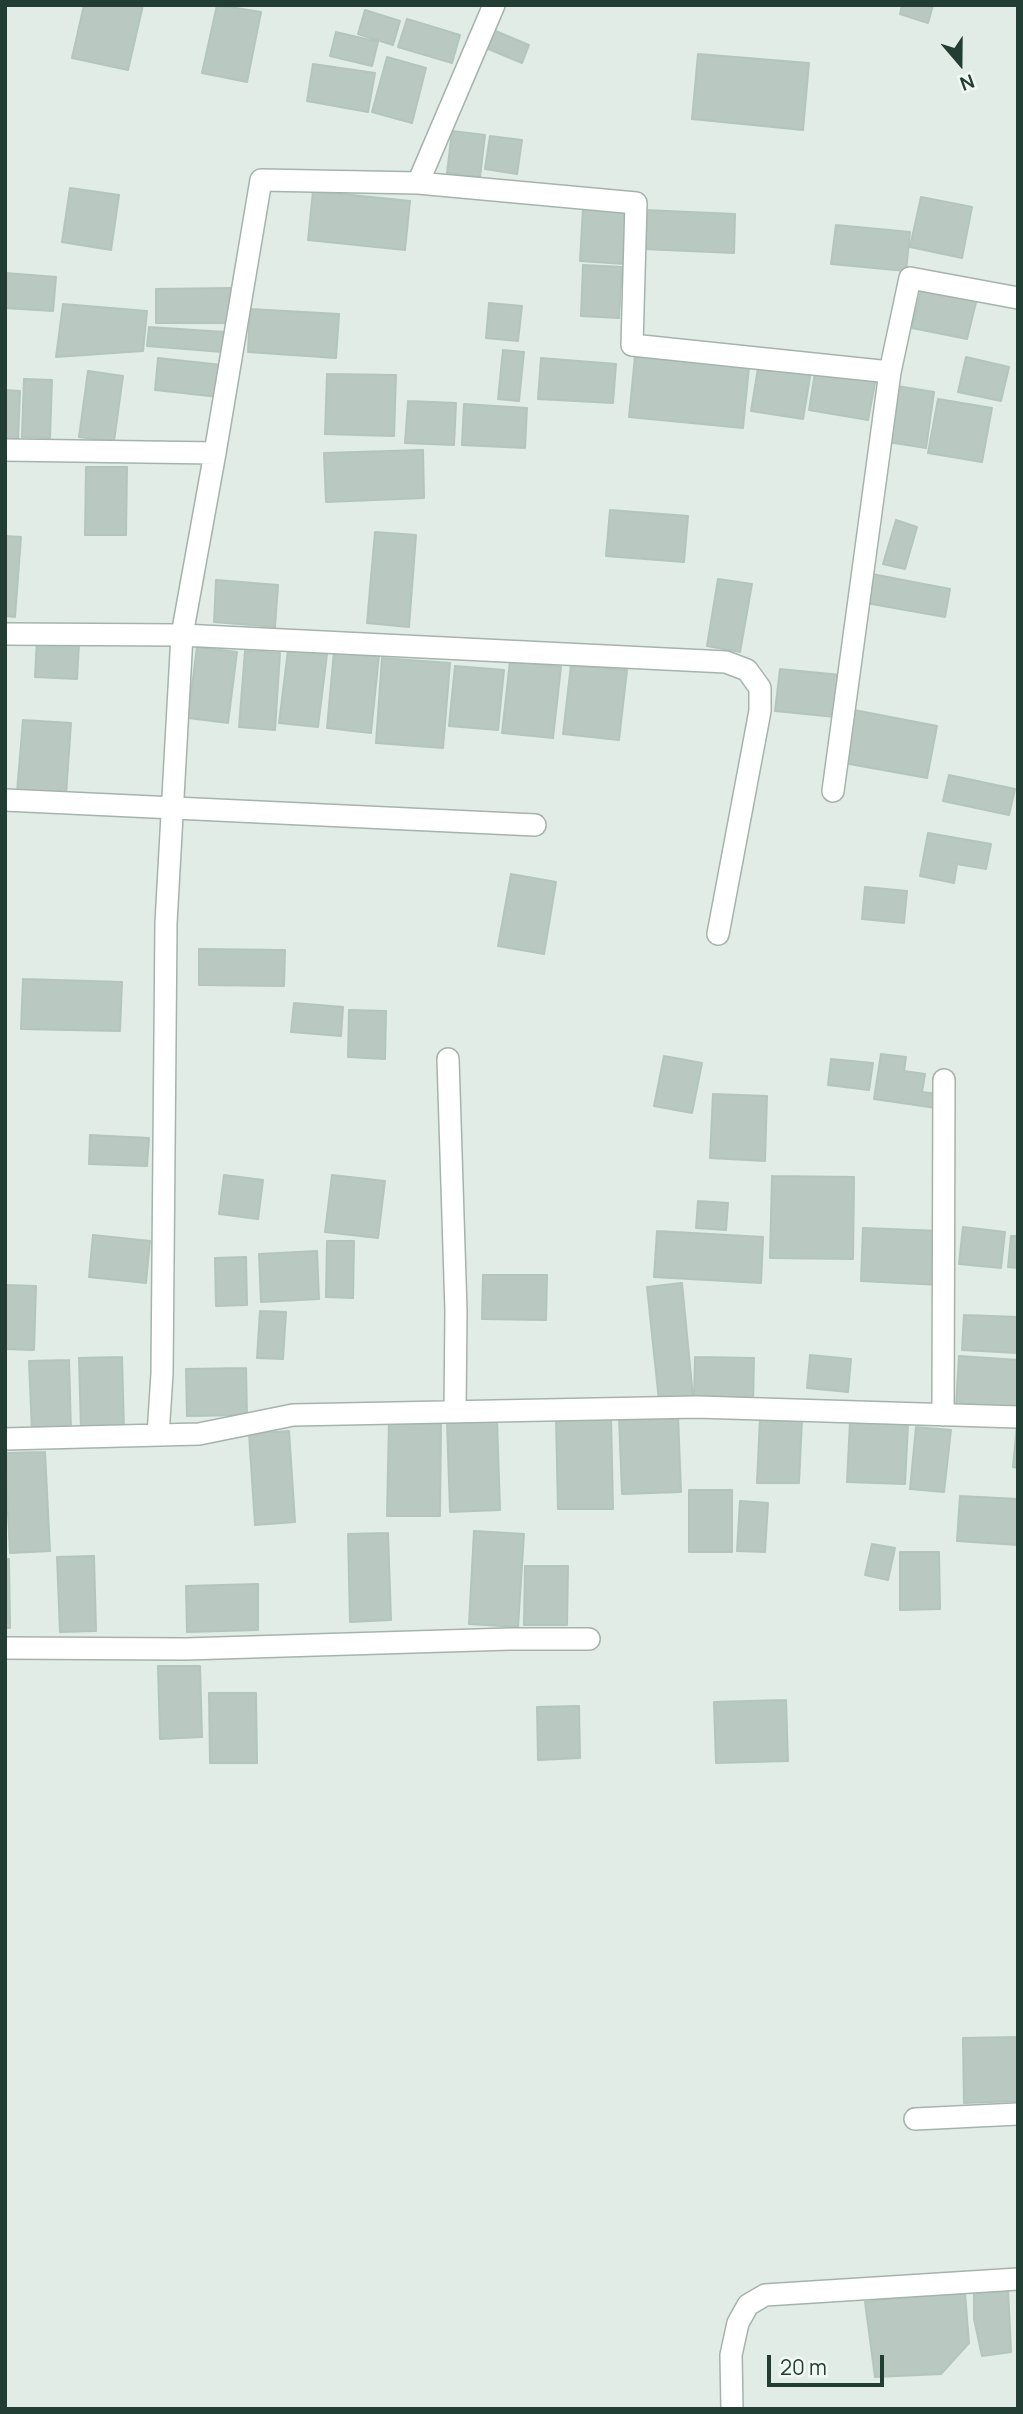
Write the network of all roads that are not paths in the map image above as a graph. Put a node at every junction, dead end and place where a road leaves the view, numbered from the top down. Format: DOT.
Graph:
graph roads {
  1 [pos="494,5"];
  2 [pos="418,183"];
  3 [pos="1018,298"];
  4 [pos="890,372"];
  5 [pos="5,450"];
  6 [pos="215,453"];
  7 [pos="5,634"];
  8 [pos="182,635"];
  9 [pos="832,791"];
  10 [pos="5,800"];
  11 [pos="173,809"];
  12 [pos="535,825"];
  13 [pos="718,934"];
  14 [pos="447,1059"];
  15 [pos="944,1080"];
  16 [pos="455,1412"];
  17 [pos="943,1415"];
  18 [pos="1018,1417"];
  19 [pos="158,1435"];
  20 [pos="5,1439"];
  21 [pos="589,1639"];
  22 [pos="5,1648"];
  23 [pos="1018,2114"];
  24 [pos="915,2119"];
  25 [pos="1018,2279"];
  26 [pos="732,2409"];
  1 -- 2 [label="street"];
  2 -- 4 [label="street"];
  2 -- 6 [label="street"];
  3 -- 4 [label="street"];
  4 -- 9 [label="street"];
  5 -- 6 [label="street"];
  6 -- 8 [label="street"];
  7 -- 8 [label="street"];
  8 -- 11 [label="street"];
  8 -- 13 [label="street"];
  10 -- 11 [label="street"];
  11 -- 12 [label="street"];
  11 -- 19 [label="street"];
  14 -- 16 [label="street"];
  15 -- 17 [label="street"];
  16 -- 17 [label="street"];
  16 -- 19 [label="street"];
  17 -- 18 [label="street"];
  19 -- 20 [label="street"];
  21 -- 22 [label="street"];
  23 -- 24 [label="street"];
  25 -- 26 [label="street"];
}
